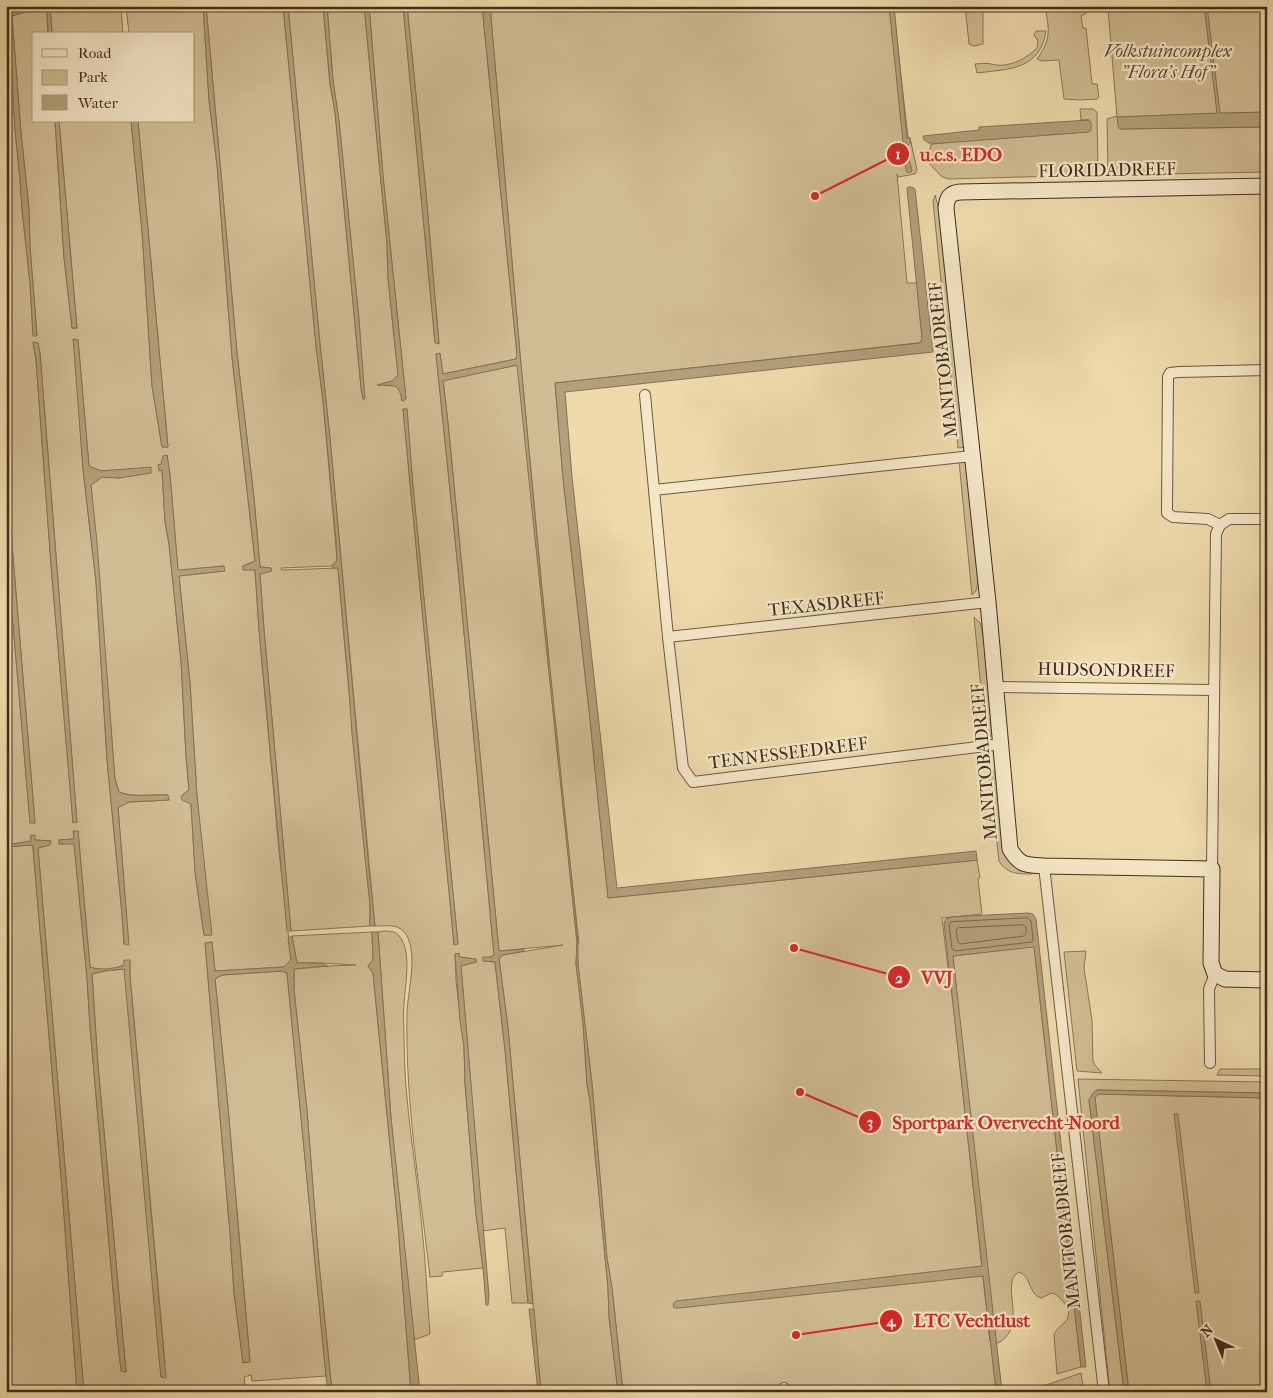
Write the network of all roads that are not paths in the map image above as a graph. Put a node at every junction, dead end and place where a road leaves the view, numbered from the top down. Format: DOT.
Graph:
graph roads {
  1 [pos="1267,186"];
  2 [pos="949,196"];
  3 [pos="1267,370"];
  4 [pos="645,395"];
  5 [pos="972,456"];
  6 [pos="654,490"];
  7 [pos="1267,519"];
  8 [pos="1220,525"];
  9 [pos="988,602"];
  10 [pos="668,637"];
  11 [pos="997,687"];
  12 [pos="1214,690"];
  13 [pos="1002,744"];
  14 [pos="1044,866"];
  15 [pos="1212,869"];
  16 [pos="1215,974"];
  17 [pos="1267,980"];
  18 [pos="1210,1063"];
  19 [pos="1104,1392"];
  1 -- 2 [label="street, FLORIDADREEF"];
  2 -- 5 [label="street, MANITOBADREEF"];
  3 -- 8 [label="street"];
  4 -- 6 [label="street, TENNESSEEDREEF"];
  5 -- 6 [label="street"];
  5 -- 9 [label="street, MANITOBADREEF"];
  6 -- 10 [label="street, TENNESSEEDREEF"];
  7 -- 8 [label="street"];
  8 -- 12 [label="street"];
  9 -- 10 [label="street, TEXASDREEF"];
  9 -- 11 [label="street, MANITOBADREEF"];
  10 -- 13 [label="street, TENNESSEEDREEF"];
  11 -- 12 [label="street, HUDSONDREEF"];
  11 -- 13 [label="street, MANITOBADREEF"];
  12 -- 15 [label="street"];
  13 -- 14 [label="street, MANITOBADREEF"];
  14 -- 15 [label="street"];
  14 -- 19 [label="street, MANITOBADREEF"];
  15 -- 16 [label="street"];
  16 -- 17 [label="street"];
  16 -- 18 [label="street"];
}
